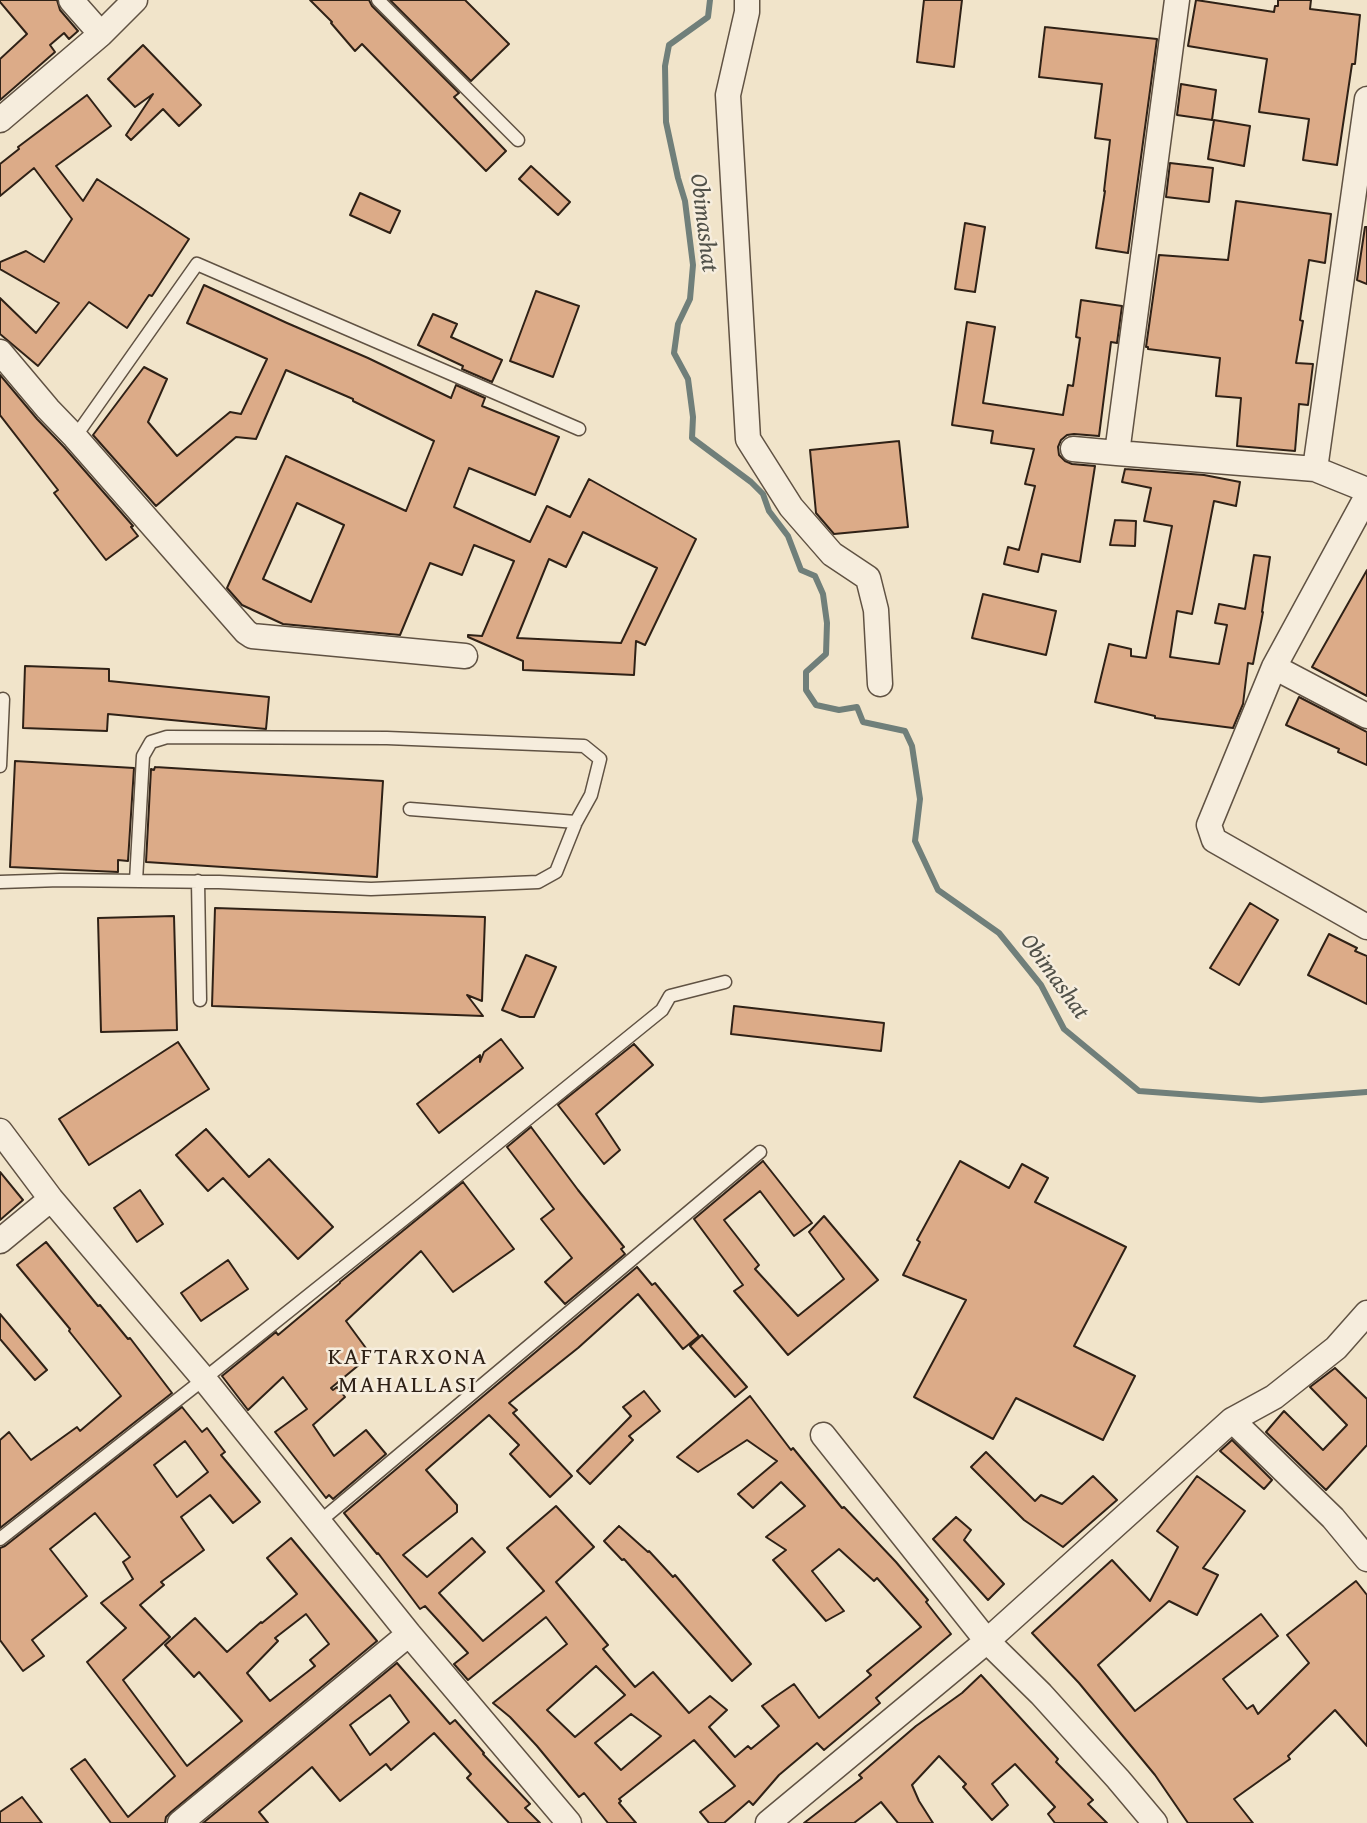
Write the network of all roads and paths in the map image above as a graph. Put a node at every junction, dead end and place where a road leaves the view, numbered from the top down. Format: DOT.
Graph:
graph roads {
  1 [pos="71,0"];
  2 [pos="135,0"];
  3 [pos="378,0"];
  4 [pos="747,0"];
  5 [pos="1177,0"];
  6 [pos="101,34"];
  7 [pos="1367,99"];
  8 [pos="0,120"];
  9 [pos="517,140"];
  10 [pos="0,352"];
  11 [pos="579,429"];
  12 [pos="75,437"];
  13 [pos="1073,449"];
  14 [pos="1117,453"];
  15 [pos="1315,469"];
  16 [pos="1367,493"];
  17 [pos="466,656"];
  18 [pos="1274,667"];
  19 [pos="880,684"];
  20 [pos="3,699"];
  21 [pos="1367,716"];
  22 [pos="0,766"];
  23 [pos="410,809"];
  24 [pos="576,822"];
  25 [pos="0,881"];
  26 [pos="136,881"];
  27 [pos="198,881"];
  28 [pos="1367,927"];
  29 [pos="725,982"];
  30 [pos="200,1000"];
  31 [pos="0,1131"];
  32 [pos="760,1153"];
  33 [pos="51,1199"];
  34 [pos="0,1241"];
  35 [pos="1367,1313"];
  36 [pos="204,1379"];
  37 [pos="1231,1420"];
  38 [pos="823,1435"];
  39 [pos="319,1522"];
  40 [pos="0,1539"];
  41 [pos="1367,1559"];
  42 [pos="409,1634"];
  43 [pos="986,1641"];
  44 [pos="180,1823"];
  45 [pos="569,1823"];
  46 [pos="768,1823"];
  47 [pos="1154,1823"];
  1 -- 6 [label="street"];
  2 -- 6 [label="street"];
  3 -- 9 [label="lane"];
  4 -- 19 [label="street"];
  5 -- 14 [label="street"];
  6 -- 8 [label="street"];
  7 -- 15 [label="street"];
  10 -- 12 [label="street"];
  11 -- 12 [label="lane"];
  12 -- 17 [label="street"];
  13 -- 14 [label="street"];
  14 -- 15 [label="street"];
  15 -- 16 [label="street"];
  16 -- 18 [label="street"];
  18 -- 21 [label="street"];
  18 -- 28 [label="street"];
  20 -- 22 [label="lane"];
  23 -- 24 [label="lane"];
  24 -- 26 [label="lane"];
  24 -- 27 [label="lane"];
  25 -- 26 [label="lane"];
  26 -- 27 [label="lane"];
  27 -- 30 [label="lane"];
  29 -- 36 [label="lane"];
  31 -- 33 [label="street"];
  32 -- 39 [label="lane"];
  33 -- 34 [label="street"];
  33 -- 36 [label="street"];
  35 -- 37 [label="street"];
  36 -- 39 [label="street"];
  36 -- 40 [label="lane"];
  37 -- 41 [label="street"];
  37 -- 43 [label="street"];
  38 -- 43 [label="street"];
  39 -- 42 [label="street"];
  42 -- 44 [label="street"];
  42 -- 45 [label="street"];
  43 -- 46 [label="street"];
  43 -- 47 [label="street"];
}
